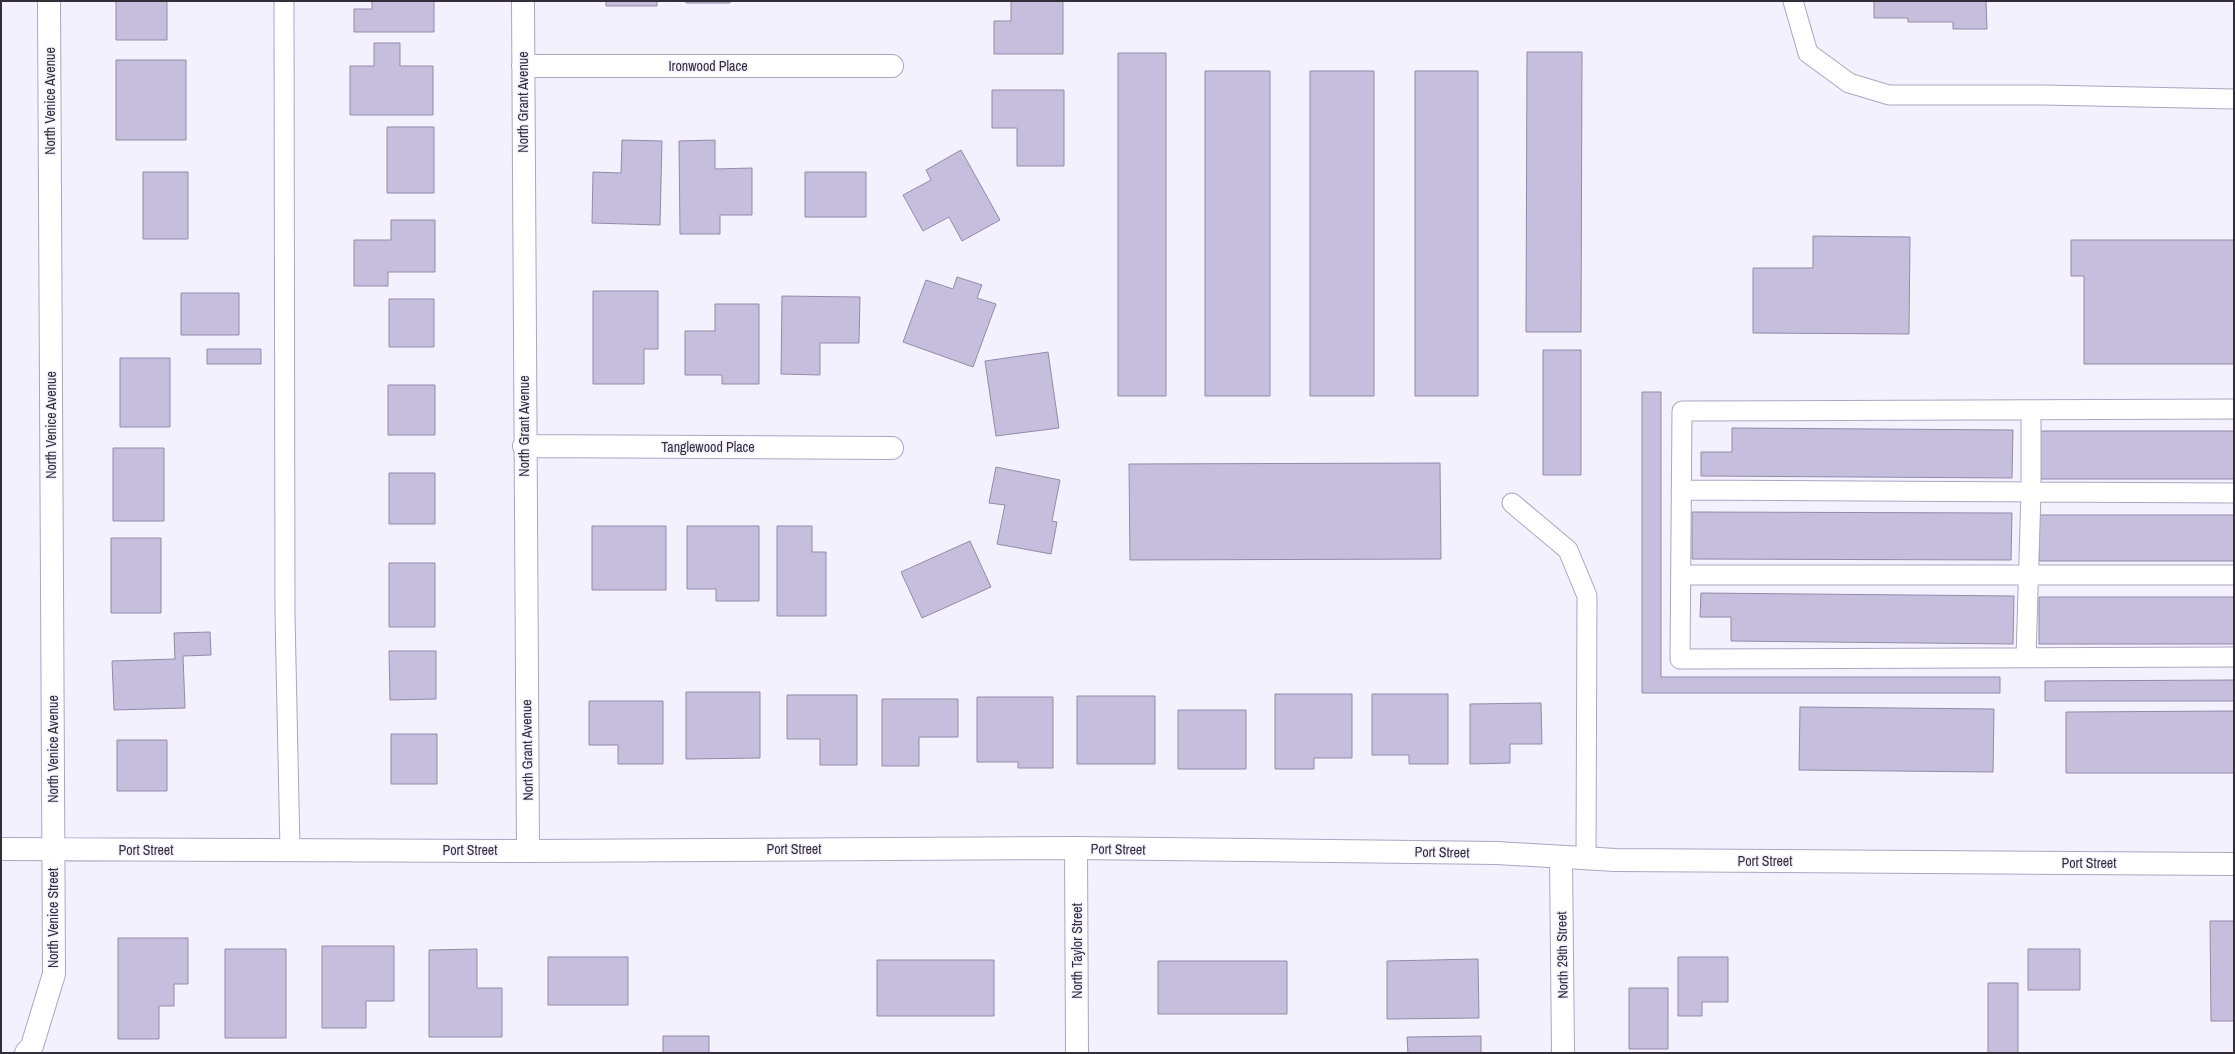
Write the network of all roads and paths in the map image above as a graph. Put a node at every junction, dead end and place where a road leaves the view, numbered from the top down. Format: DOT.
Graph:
graph roads {
  1 [pos="49,1"];
  2 [pos="284,1"];
  3 [pos="523,1"];
  4 [pos="1793,1"];
  5 [pos="523,66"];
  6 [pos="892,66"];
  7 [pos="2234,99"];
  8 [pos="2234,409"];
  9 [pos="2031,410"];
  10 [pos="524,446"];
  11 [pos="892,448"];
  12 [pos="1682,490"];
  13 [pos="2031,492"];
  14 [pos="2234,493"];
  15 [pos="1512,503"];
  16 [pos="2234,574"];
  17 [pos="1681,575"];
  18 [pos="2029,575"];
  19 [pos="2234,657"];
  20 [pos="2026,658"];
  21 [pos="1076,848"];
  22 [pos="1,849"];
  23 [pos="53,849"];
  24 [pos="290,850"];
  25 [pos="528,850"];
  26 [pos="1561,857"];
  27 [pos="1586,858"];
  28 [pos="2234,864"];
  29 [pos="26,1053"];
  30 [pos="1077,1053"];
  31 [pos="1563,1053"];
  1 -- 23 [label="street, North Venice Avenue"];
  2 -- 24 [label="lane"];
  3 -- 5 [label="street, North Grant Avenue"];
  4 -- 7 [label="lane"];
  5 -- 6 [label="street, Ironwood Place"];
  5 -- 10 [label="street, North Grant Avenue"];
  8 -- 9 [label="lane"];
  9 -- 12 [label="lane"];
  9 -- 13 [label="lane"];
  10 -- 11 [label="street, Tanglewood Place"];
  10 -- 25 [label="street, North Grant Avenue"];
  12 -- 13 [label="lane"];
  12 -- 17 [label="lane"];
  13 -- 14 [label="lane"];
  13 -- 18 [label="lane"];
  15 -- 27 [label="lane"];
  16 -- 18 [label="lane"];
  17 -- 18 [label="lane"];
  17 -- 20 [label="lane"];
  18 -- 20 [label="lane"];
  19 -- 20 [label="lane"];
  21 -- 25 [label="street, Port Street"];
  21 -- 26 [label="street, Port Street"];
  21 -- 30 [label="street, North Taylor Street"];
  22 -- 23 [label="street, Port Street"];
  23 -- 24 [label="street, Port Street"];
  23 -- 29 [label="street, North Venice Street"];
  24 -- 25 [label="street, Port Street"];
  26 -- 27 [label="street, Port Street"];
  26 -- 31 [label="street, North 29th Street"];
  27 -- 28 [label="street, Port Street"];
}
